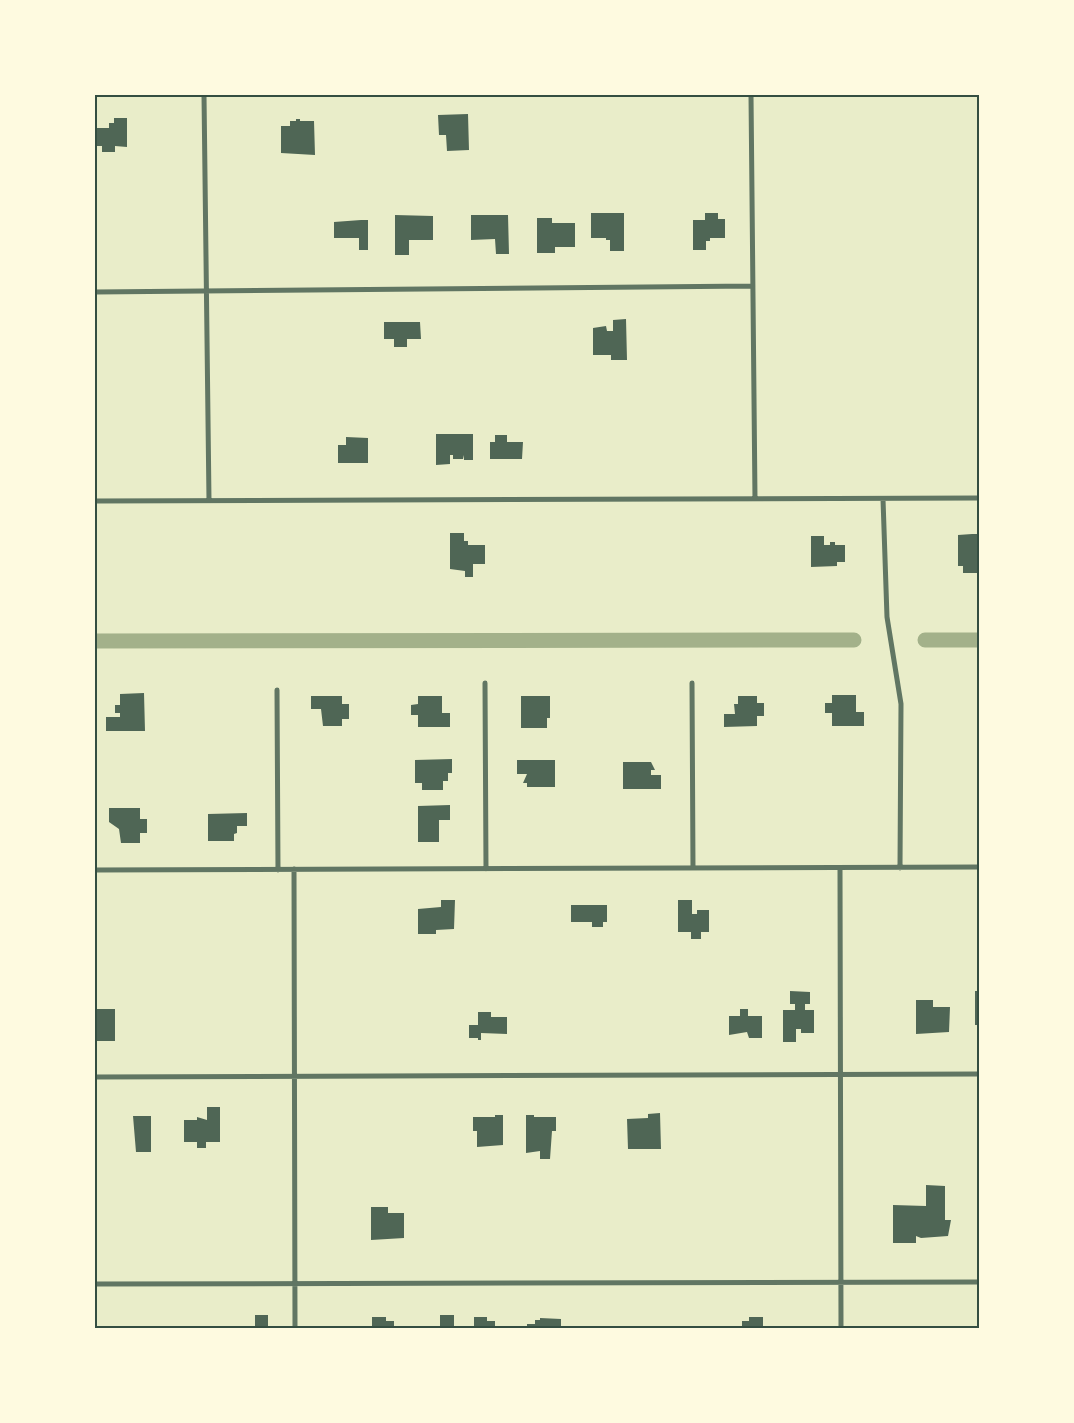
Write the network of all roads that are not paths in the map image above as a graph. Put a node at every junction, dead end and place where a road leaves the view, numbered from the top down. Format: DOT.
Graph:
graph roads {
  1 [pos="204,95"];
  2 [pos="750,95"];
  3 [pos="753,286"];
  4 [pos="95,292"];
  5 [pos="207,292"];
  6 [pos="979,498"];
  7 [pos="209,500"];
  8 [pos="754,500"];
  9 [pos="883,500"];
  10 [pos="95,501"];
  11 [pos="485,683"];
  12 [pos="692,683"];
  13 [pos="277,690"];
  14 [pos="979,867"];
  15 [pos="693,868"];
  16 [pos="840,868"];
  17 [pos="900,868"];
  18 [pos="294,869"];
  19 [pos="486,869"];
  20 [pos="95,870"];
  21 [pos="278,870"];
  22 [pos="979,1074"];
  23 [pos="840,1075"];
  24 [pos="95,1077"];
  25 [pos="294,1077"];
  26 [pos="979,1282"];
  27 [pos="841,1283"];
  28 [pos="95,1284"];
  29 [pos="295,1284"];
  30 [pos="295,1328"];
  31 [pos="841,1328"];
  1 -- 5 [label="street"];
  2 -- 3 [label="street"];
  3 -- 5 [label="street"];
  3 -- 8 [label="street"];
  4 -- 5 [label="street"];
  5 -- 7 [label="street"];
  6 -- 9 [label="street"];
  7 -- 8 [label="street"];
  7 -- 10 [label="street"];
  8 -- 9 [label="street"];
  9 -- 17 [label="street"];
  11 -- 19 [label="street"];
  12 -- 15 [label="street"];
  13 -- 21 [label="street"];
  14 -- 17 [label="street"];
  15 -- 16 [label="street"];
  15 -- 19 [label="street"];
  16 -- 17 [label="street"];
  16 -- 23 [label="street"];
  18 -- 19 [label="street"];
  18 -- 21 [label="street"];
  18 -- 25 [label="street"];
  20 -- 21 [label="street"];
  22 -- 23 [label="street"];
  23 -- 25 [label="street"];
  23 -- 27 [label="street"];
  24 -- 25 [label="street"];
  25 -- 29 [label="street"];
  26 -- 27 [label="street"];
  27 -- 29 [label="street"];
  27 -- 31 [label="street"];
  28 -- 29 [label="street"];
  29 -- 30 [label="street"];
}
